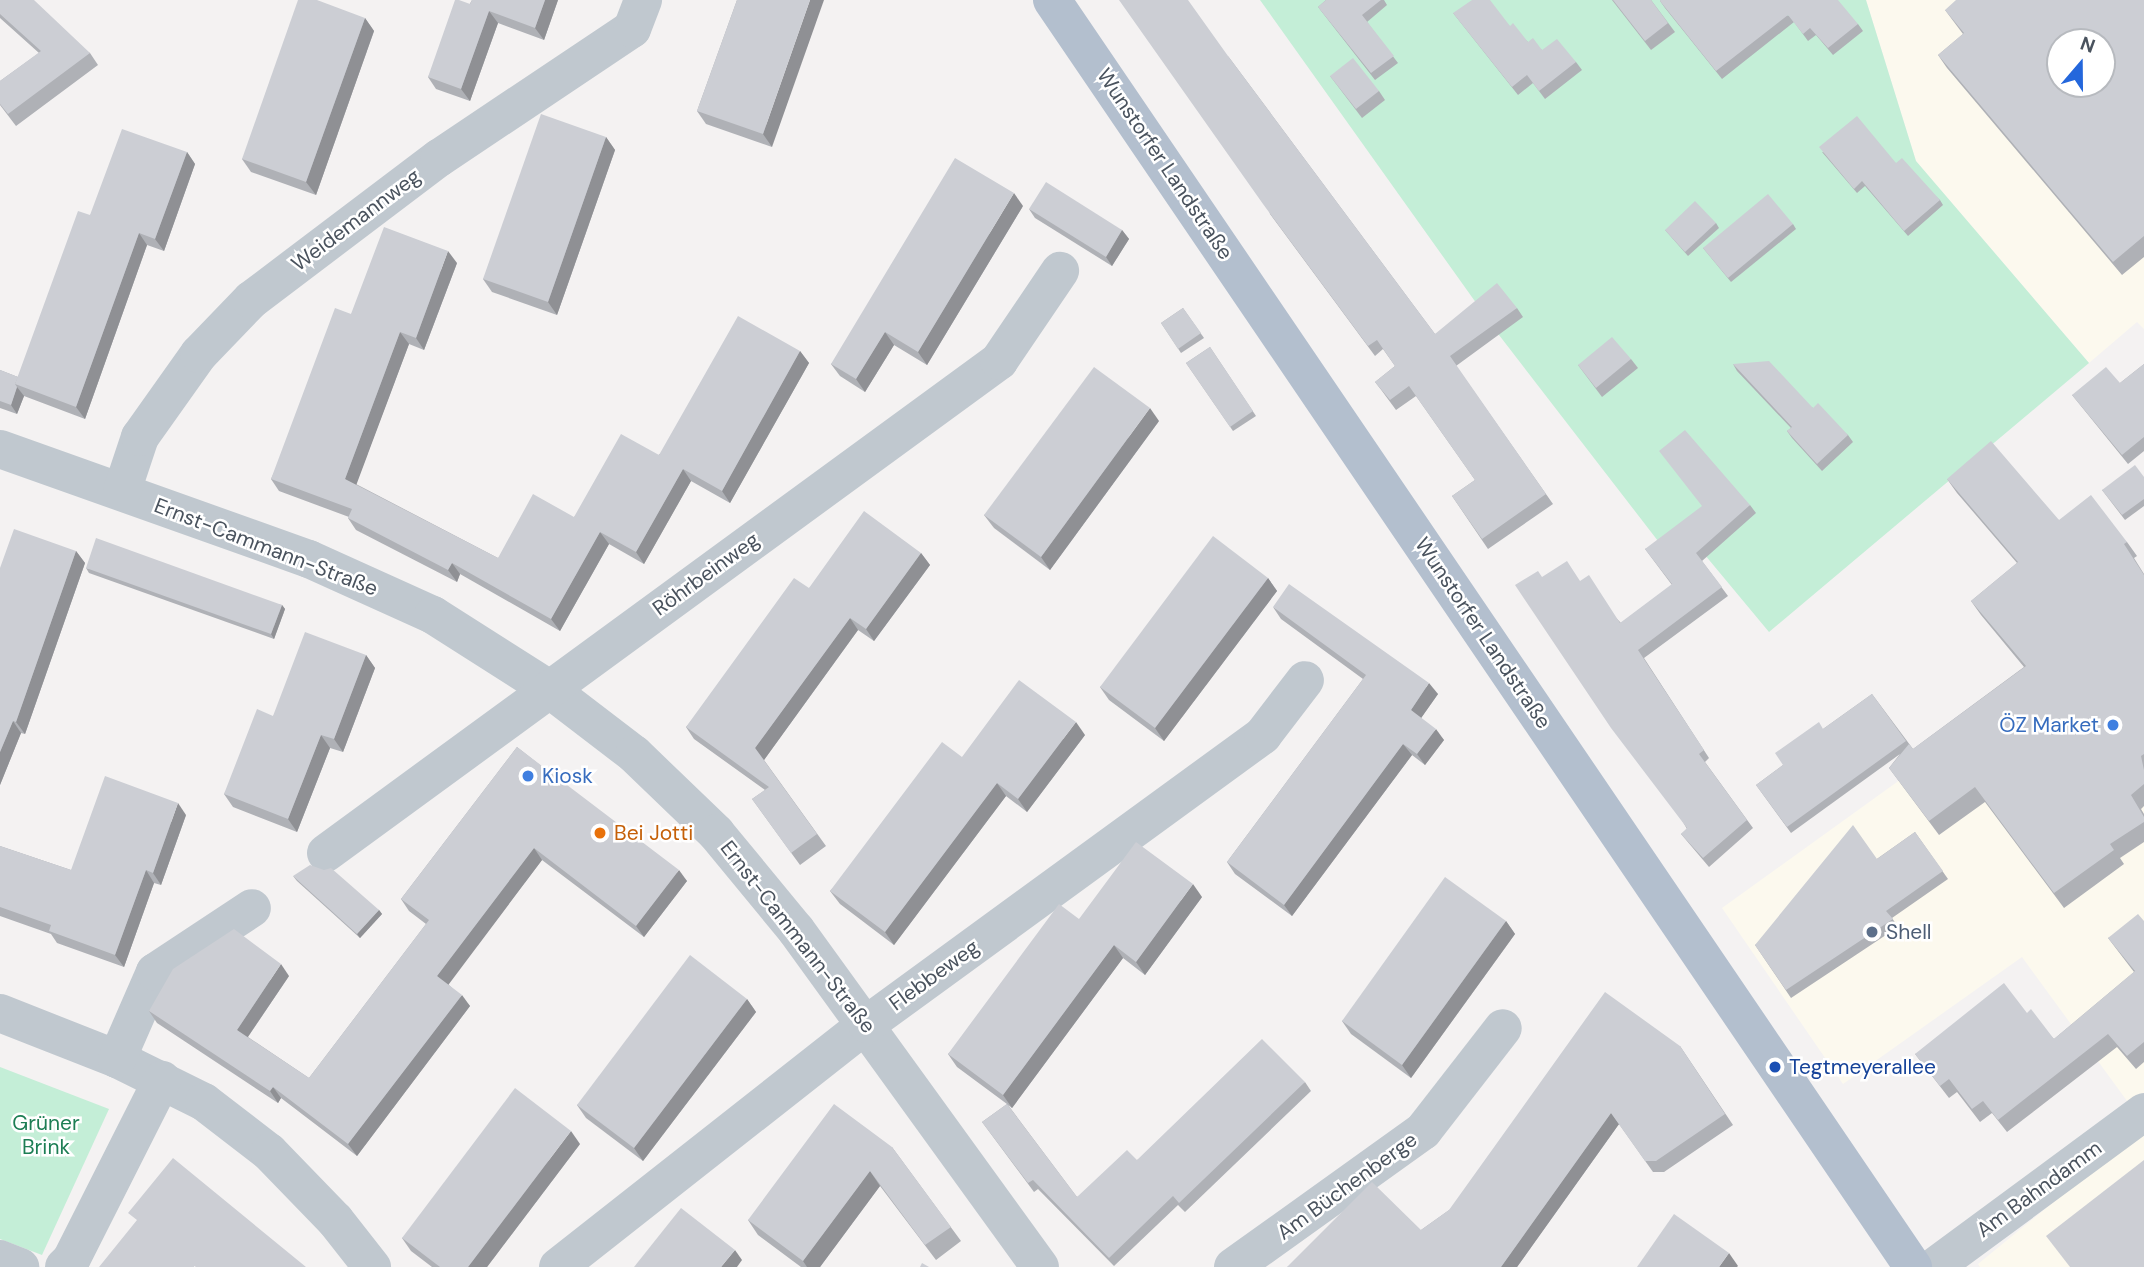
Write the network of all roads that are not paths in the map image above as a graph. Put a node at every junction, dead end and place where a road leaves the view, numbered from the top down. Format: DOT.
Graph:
graph roads {
  1 [pos="643,0"];
  2 [pos="1052,0"];
  3 [pos="1060,271"];
  4 [pos="0,449"];
  5 [pos="122,491"];
  6 [pos="1305,680"];
  7 [pos="549,689"];
  8 [pos="326,853"];
  9 [pos="252,908"];
  10 [pos="0,1013"];
  11 [pos="867,1024"];
  12 [pos="1503,1028"];
  13 [pos="117,1059"];
  14 [pos="162,1080"];
  15 [pos="2144,1112"];
  16 [pos="0,1259"];
  17 [pos="20,1267"];
  18 [pos="64,1267"];
  19 [pos="372,1267"];
  20 [pos="558,1267"];
  21 [pos="1040,1267"];
  22 [pos="1233,1267"];
  23 [pos="1913,1267"];
  24 [pos="1934,1267"];
  1 -- 5 [label="street, Weidemannweg"];
  2 -- 23 [label="main road, Wunstorfer Landstraße"];
  3 -- 7 [label="street, Röhrbeinweg"];
  4 -- 5 [label="street, Ernst-Cammann-Straße"];
  5 -- 7 [label="street, Ernst-Cammann-Straße"];
  6 -- 11 [label="street, Flebbeweg"];
  7 -- 8 [label="street, Röhrbeinweg"];
  7 -- 11 [label="street, Ernst-Cammann-Straße"];
  9 -- 13 [label="street"];
  10 -- 13 [label="street"];
  11 -- 20 [label="street, Flebbeweg"];
  11 -- 21 [label="street, Ernst-Cammann-Straße"];
  12 -- 22 [label="street, Am Büchenberge"];
  13 -- 14 [label="street"];
  14 -- 18 [label="street"];
  14 -- 19 [label="street"];
  15 -- 24 [label="street, Am Bahndamm"];
  16 -- 17 [label="street"];
}
